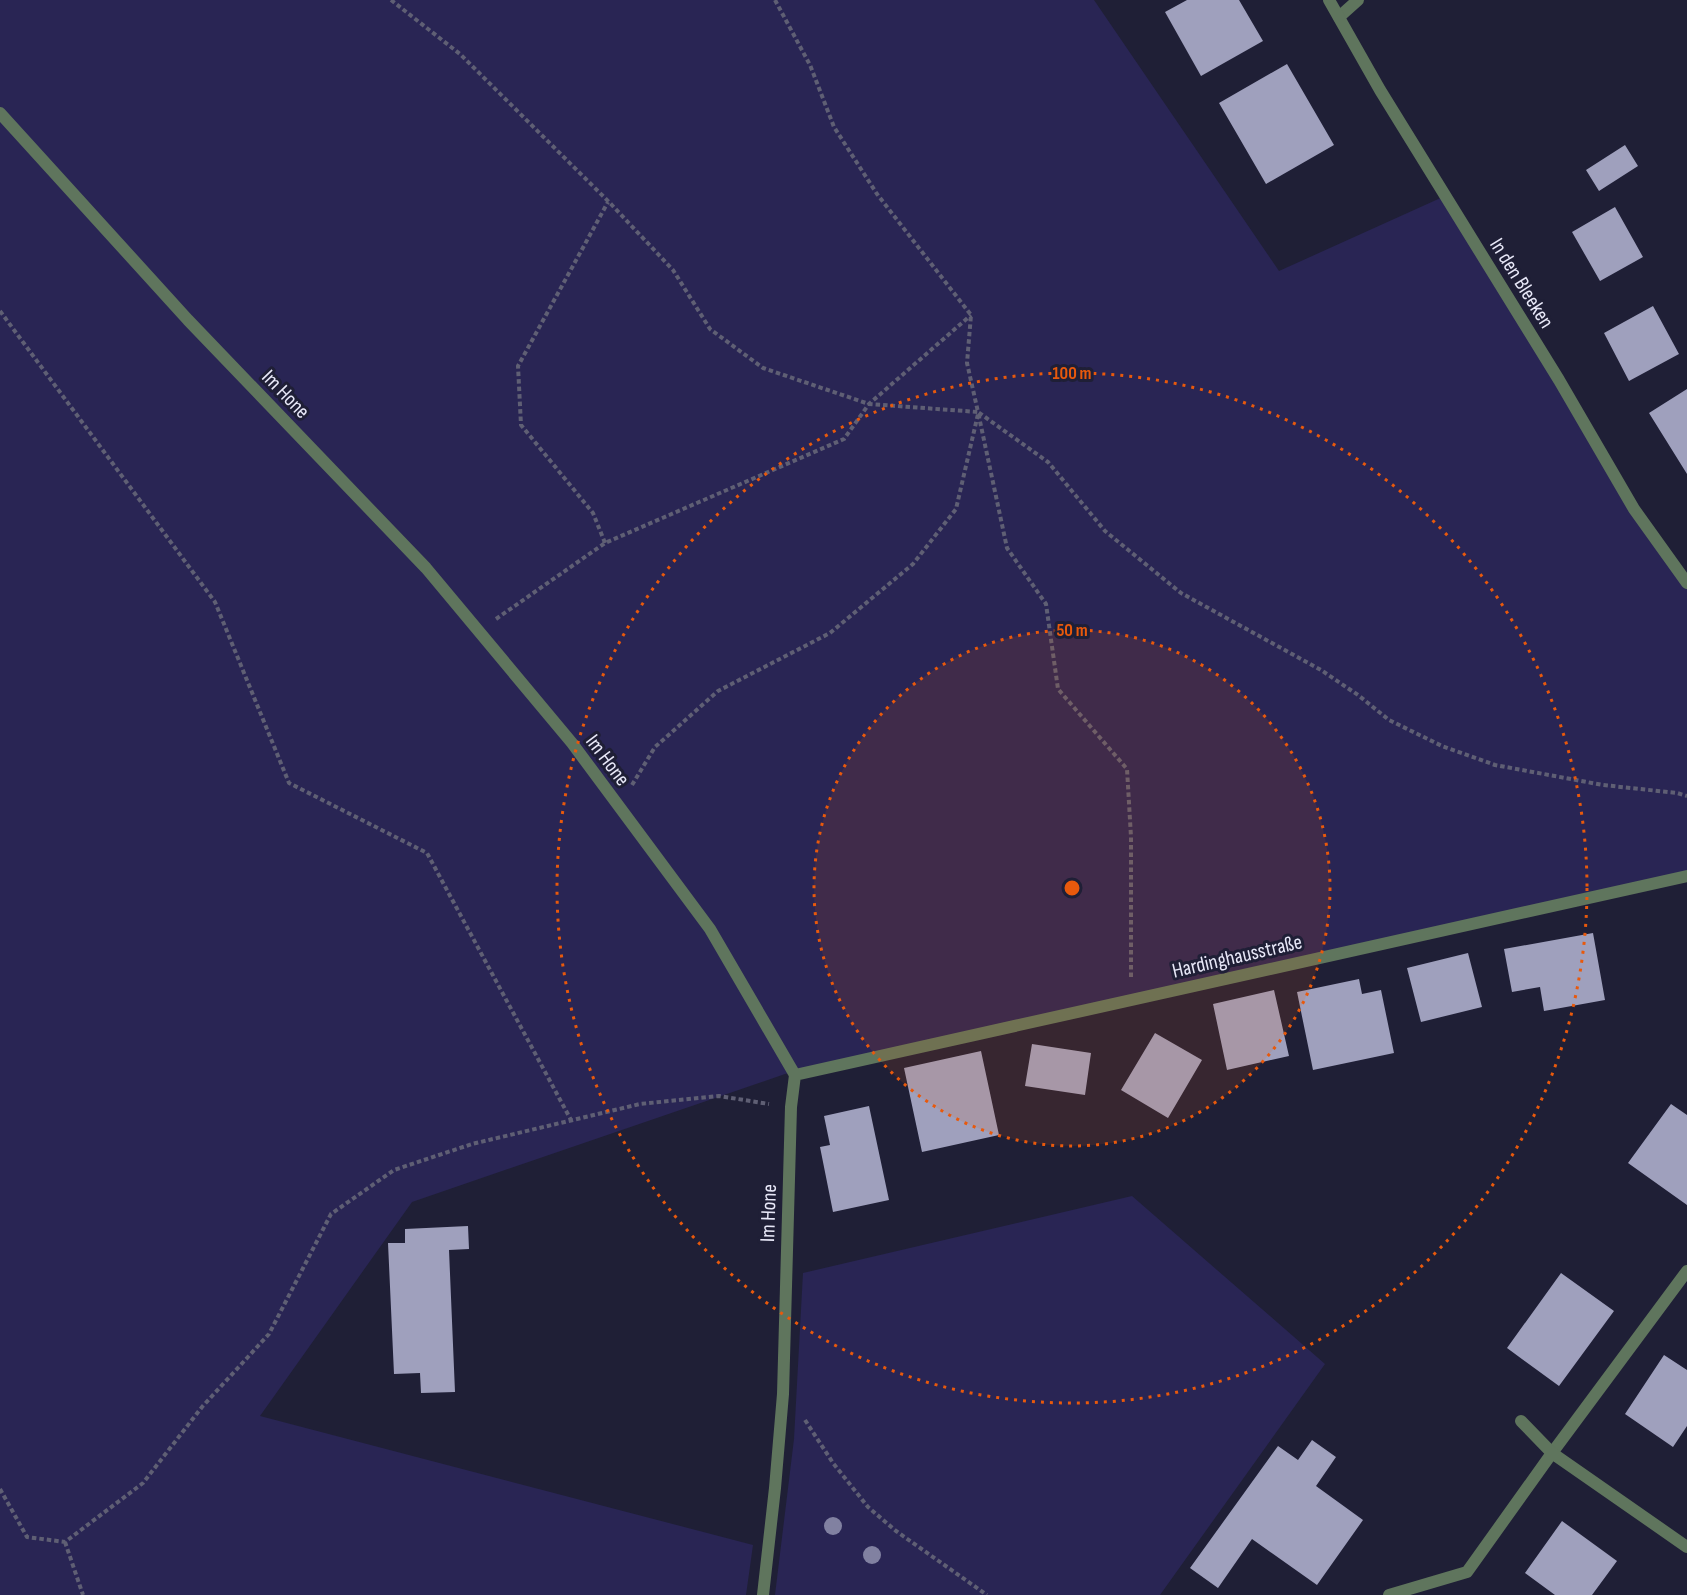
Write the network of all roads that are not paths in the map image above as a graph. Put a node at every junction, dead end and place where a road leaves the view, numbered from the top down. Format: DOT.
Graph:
graph roads {
  1 [pos="1329,0"];
  2 [pos="1358,0"];
  3 [pos="1339,17"];
  4 [pos="0,113"];
  5 [pos="1687,584"];
  6 [pos="1687,876"];
  7 [pos="795,1075"];
  8 [pos="1687,1271"];
  9 [pos="1521,1421"];
  10 [pos="1552,1453"];
  11 [pos="1687,1547"];
  12 [pos="763,1595"];
  13 [pos="1389,1595"];
  1 -- 3 [label="street, In den Bleeken"];
  2 -- 3 [label="street"];
  3 -- 5 [label="street, In den Bleeken"];
  4 -- 7 [label="street, Im Hone"];
  6 -- 7 [label="street, Hardinghausstraße"];
  7 -- 12 [label="street, Im Hone"];
  8 -- 10 [label="street"];
  9 -- 10 [label="street"];
  10 -- 11 [label="street"];
  10 -- 13 [label="street"];
}
